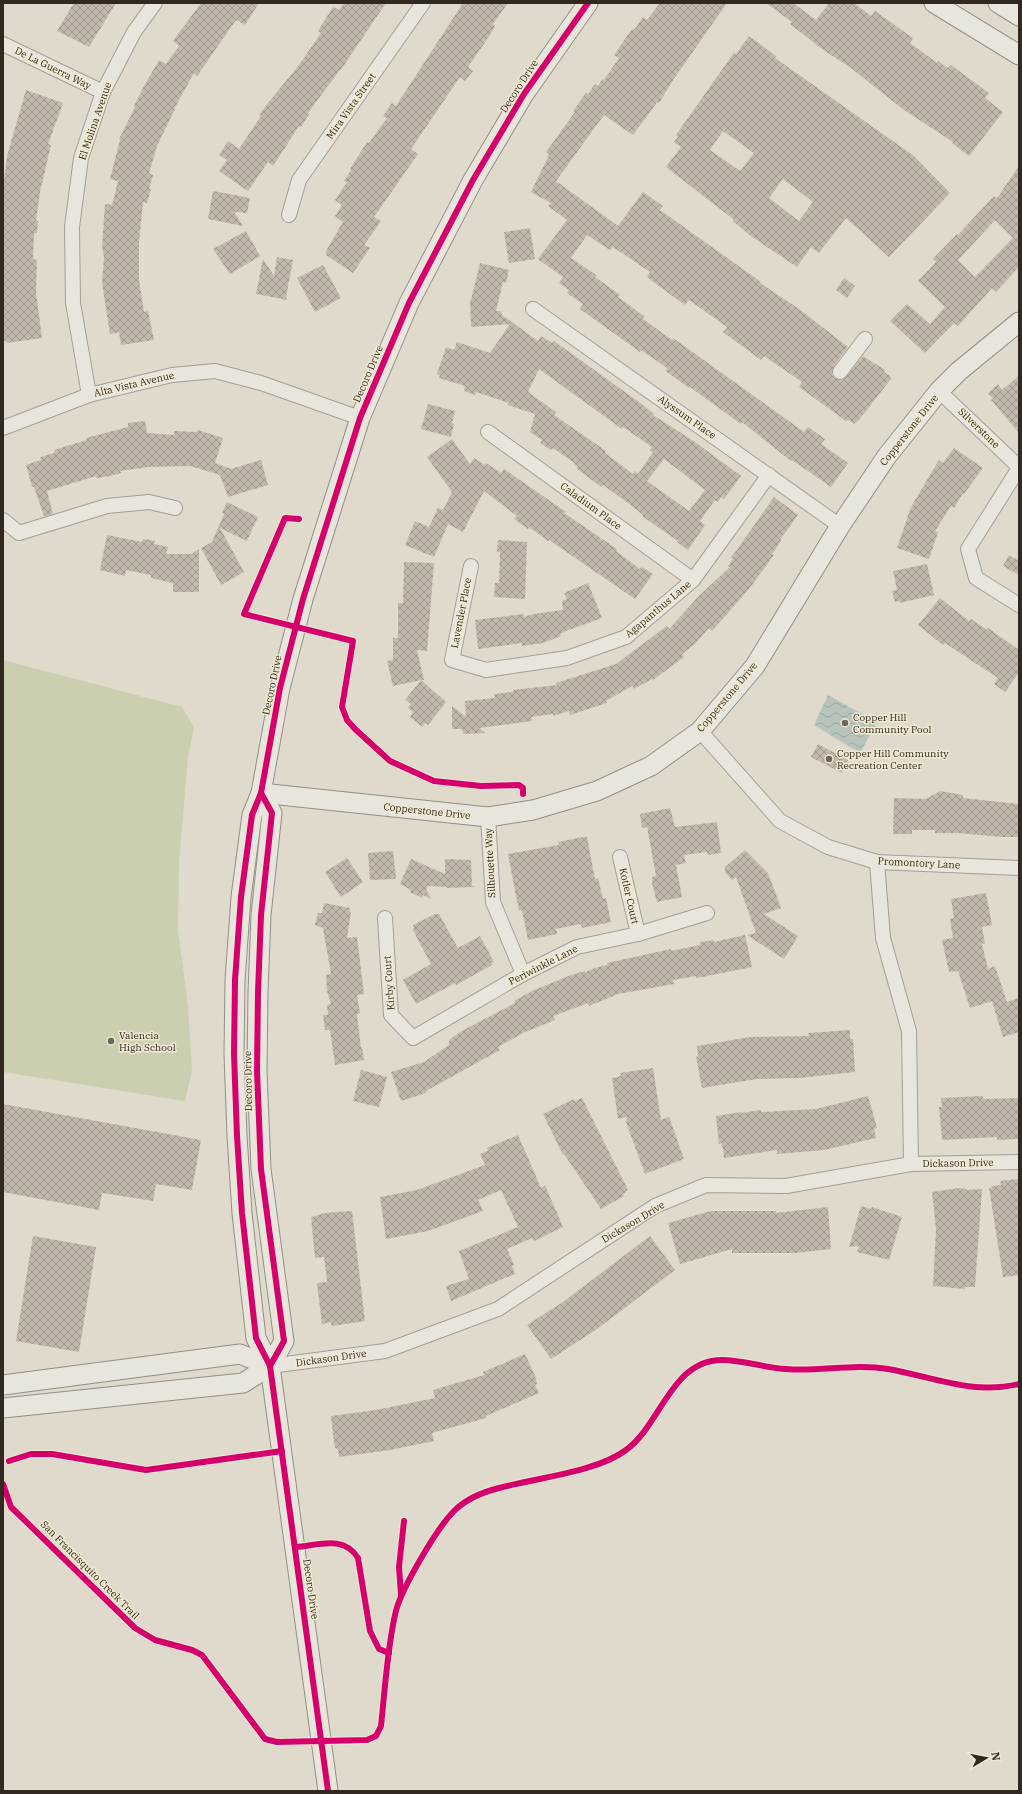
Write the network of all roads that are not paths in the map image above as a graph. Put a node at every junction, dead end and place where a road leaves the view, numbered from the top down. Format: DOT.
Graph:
graph roads {
  1 [pos="155,3"];
  2 [pos="423,3"];
  3 [pos="588,3"];
  4 [pos="934,3"];
  5 [pos="998,3"];
  6 [pos="1019,16"];
  7 [pos="3,44"];
  8 [pos="1019,56"];
  9 [pos="103,92"];
  10 [pos="289,215"];
  11 [pos="533,309"];
  12 [pos="1019,322"];
  13 [pos="865,339"];
  14 [pos="840,372"];
  15 [pos="939,391"];
  16 [pos="89,394"];
  17 [pos="360,418"];
  18 [pos="3,428"];
  19 [pos="488,432"];
  20 [pos="1019,467"];
  21 [pos="769,475"];
  22 [pos="175,508"];
  23 [pos="3,520"];
  24 [pos="840,526"];
  25 [pos="471,566"];
  26 [pos="693,580"];
  27 [pos="1019,605"];
  28 [pos="452,660"];
  29 [pos="700,731"];
  30 [pos="261,793"];
  31 [pos="488,817"];
  32 [pos="620,857"];
  33 [pos="877,862"];
  34 [pos="1019,868"];
  35 [pos="707,913"];
  36 [pos="385,918"];
  37 [pos="638,934"];
  38 [pos="523,974"];
  39 [pos="413,1038"];
  40 [pos="1019,1162"];
  41 [pos="911,1164"];
  42 [pos="270,1366"];
  43 [pos="3,1385"];
  44 [pos="3,1408"];
  45 [pos="328,1791"];
  1 -- 9 [label="street, El Molina Avenue"];
  2 -- 10 [label="street, Mira Vista Street"];
  3 -- 17 [label="main road, Decoro Drive"];
  4 -- 8 [label="main road"];
  5 -- 6 [label="main road"];
  7 -- 9 [label="street, De La Guerra Way"];
  9 -- 16 [label="street, El Molina Avenue"];
  11 -- 21 [label="street, Alyssum Place"];
  12 -- 15 [label="main road, Copperstone Drive"];
  13 -- 14 [label="street"];
  15 -- 20 [label="street, Silverstone"];
  15 -- 24 [label="main road, Copperstone Drive"];
  16 -- 17 [label="street, Alta Vista Avenue"];
  16 -- 18 [label="street, Alta Vista Avenue"];
  17 -- 30 [label="main road, Decoro Drive"];
  19 -- 26 [label="street, Caladium Place"];
  20 -- 27 [label="street"];
  21 -- 24 [label="street, Alyssum Place"];
  21 -- 26 [label="street, Agapanthus Lane"];
  22 -- 23 [label="street"];
  24 -- 29 [label="main road, Copperstone Drive"];
  25 -- 28 [label="street, Lavender Place"];
  26 -- 28 [label="street, Agapanthus Lane"];
  29 -- 31 [label="main road, Copperstone Drive"];
  29 -- 33 [label="street, Promontory Lane"];
  30 -- 31 [label="main road, Copperstone Drive"];
  30 -- 42 [label="main road, Decoro Drive"];
  30 -- 42 [label="main road, Decoro Drive"];
  31 -- 38 [label="street, Silhouette Way"];
  32 -- 37 [label="street, Kotler Court"];
  33 -- 34 [label="street, Promontory Lane"];
  33 -- 41 [label="street"];
  35 -- 37 [label="street, Periwinkle Lane"];
  36 -- 39 [label="street, Kirby Court"];
  37 -- 38 [label="street, Periwinkle Lane"];
  38 -- 39 [label="street, Periwinkle Lane"];
  40 -- 41 [label="street, Dickason Drive"];
  41 -- 42 [label="street, Dickason Drive"];
  42 -- 43 [label="main road, Dickason Drive"];
  42 -- 44 [label="main road, Dickason Drive"];
  42 -- 45 [label="main road, Decoro Drive"];
}
